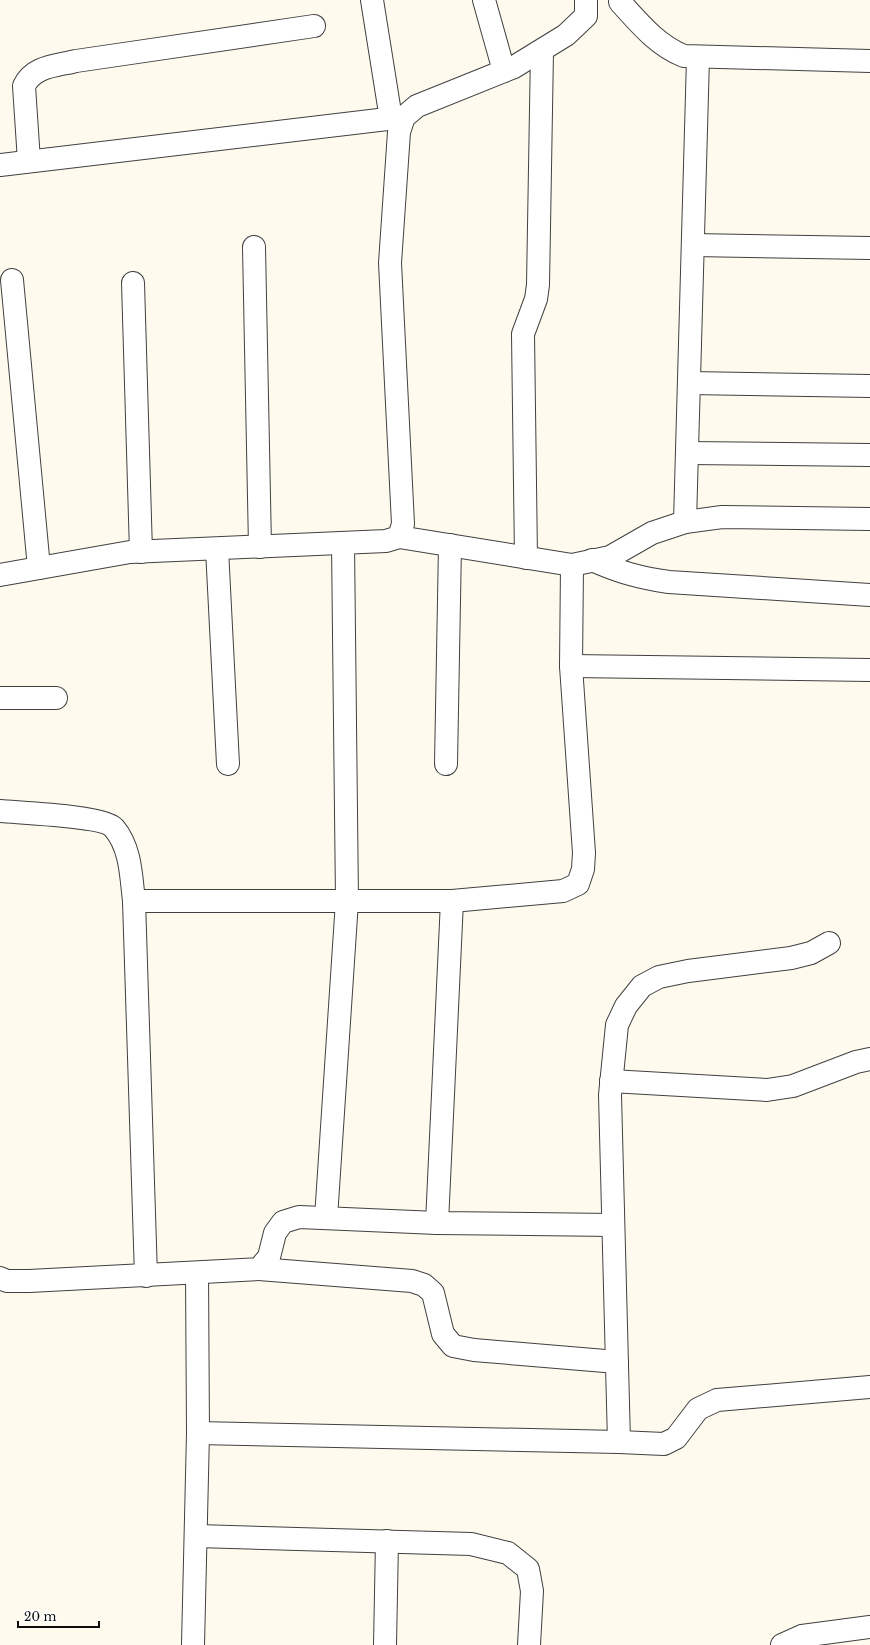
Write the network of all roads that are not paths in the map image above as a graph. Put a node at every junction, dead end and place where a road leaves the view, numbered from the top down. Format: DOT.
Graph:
graph roads {
  1 [pos="372,0"];
  2 [pos="484,0"];
  3 [pos="622,1"];
  4 [pos="586,8"];
  5 [pos="314,26"];
  6 [pos="542,51"];
  7 [pos="698,58"];
  8 [pos="870,60"];
  9 [pos="504,71"];
  10 [pos="398,118"];
  11 [pos="30,161"];
  12 [pos="0,165"];
  13 [pos="693,245"];
  14 [pos="254,247"];
  15 [pos="870,248"];
  16 [pos="12,280"];
  17 [pos="133,282"];
  18 [pos="689,383"];
  19 [pos="870,386"];
  20 [pos="687,453"];
  21 [pos="870,455"];
  22 [pos="870,519"];
  23 [pos="685,522"];
  24 [pos="399,537"];
  25 [pos="343,543"];
  26 [pos="450,545"];
  27 [pos="260,547"];
  28 [pos="217,548"];
  29 [pos="140,552"];
  30 [pos="526,558"];
  31 [pos="582,563"];
  32 [pos="39,568"];
  33 [pos="0,575"];
  34 [pos="870,595"];
  35 [pos="571,666"];
  36 [pos="870,670"];
  37 [pos="0,698"];
  38 [pos="56,698"];
  39 [pos="228,764"];
  40 [pos="446,764"];
  41 [pos="0,811"];
  42 [pos="134,901"];
  43 [pos="347,901"];
  44 [pos="452,901"];
  45 [pos="829,943"];
  46 [pos="870,1059"];
  47 [pos="611,1081"];
  48 [pos="326,1218"];
  49 [pos="437,1223"];
  50 [pos="613,1225"];
  51 [pos="259,1269"];
  52 [pos="197,1273"];
  53 [pos="146,1276"];
  54 [pos="0,1278"];
  55 [pos="617,1362"];
  56 [pos="870,1387"];
  57 [pos="198,1433"];
  58 [pos="619,1442"];
  59 [pos="197,1536"];
  60 [pos="387,1541"];
  61 [pos="870,1627"];
  62 [pos="193,1645"];
  63 [pos="385,1645"];
  64 [pos="529,1645"];
  65 [pos="782,1645"];
  1 -- 10 [label="street"];
  2 -- 9 [label="street"];
  3 -- 4 [label="street"];
  3 -- 7 [label="street"];
  4 -- 6 [label="street"];
  5 -- 11 [label="street"];
  6 -- 9 [label="street"];
  6 -- 30 [label="street"];
  7 -- 8 [label="street"];
  7 -- 13 [label="street"];
  9 -- 10 [label="street"];
  10 -- 11 [label="street"];
  10 -- 24 [label="street"];
  11 -- 12 [label="street"];
  13 -- 15 [label="street"];
  13 -- 18 [label="street"];
  14 -- 27 [label="street"];
  16 -- 32 [label="street"];
  17 -- 29 [label="street"];
  18 -- 19 [label="street"];
  18 -- 20 [label="street"];
  20 -- 21 [label="street"];
  20 -- 23 [label="street"];
  22 -- 23 [label="street"];
  23 -- 31 [label="street"];
  24 -- 25 [label="street"];
  24 -- 26 [label="street"];
  25 -- 27 [label="street"];
  25 -- 43 [label="street"];
  26 -- 30 [label="street"];
  26 -- 40 [label="street"];
  27 -- 28 [label="street"];
  28 -- 29 [label="street"];
  28 -- 39 [label="street"];
  29 -- 32 [label="street"];
  30 -- 31 [label="street"];
  31 -- 34 [label="street"];
  31 -- 35 [label="street"];
  32 -- 33 [label="street"];
  35 -- 36 [label="street"];
  35 -- 44 [label="street"];
  37 -- 38 [label="street"];
  41 -- 42 [label="street"];
  42 -- 43 [label="street"];
  42 -- 53 [label="street"];
  43 -- 44 [label="street"];
  43 -- 48 [label="street"];
  44 -- 49 [label="street"];
  45 -- 47 [label="street"];
  46 -- 47 [label="street"];
  47 -- 50 [label="street"];
  48 -- 49 [label="street"];
  48 -- 51 [label="street"];
  49 -- 50 [label="street"];
  50 -- 55 [label="street"];
  51 -- 52 [label="street"];
  51 -- 55 [label="street"];
  52 -- 53 [label="street"];
  52 -- 57 [label="street"];
  53 -- 54 [label="street"];
  55 -- 58 [label="street"];
  56 -- 58 [label="street"];
  57 -- 58 [label="street"];
  57 -- 59 [label="street"];
  59 -- 60 [label="street"];
  59 -- 62 [label="street"];
  60 -- 63 [label="street"];
  60 -- 64 [label="street"];
  61 -- 65 [label="street"];
}
